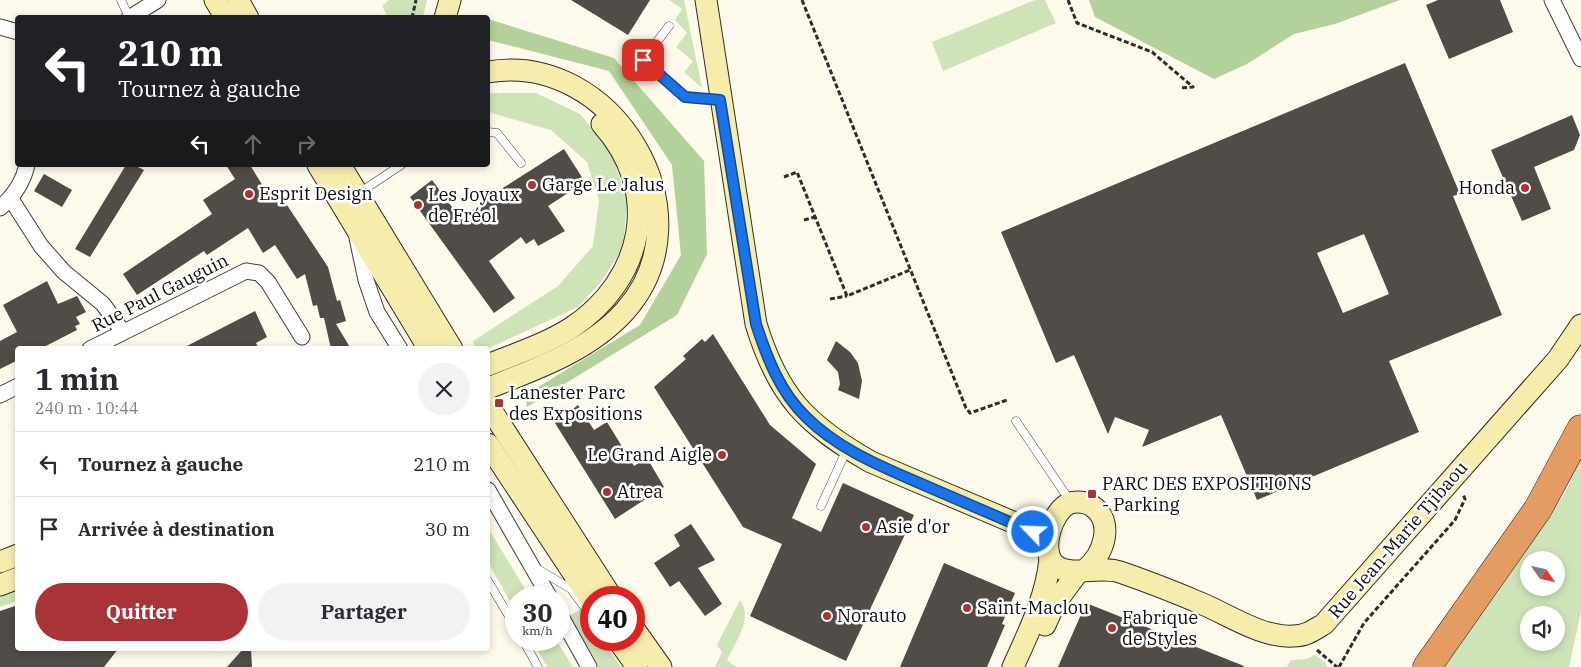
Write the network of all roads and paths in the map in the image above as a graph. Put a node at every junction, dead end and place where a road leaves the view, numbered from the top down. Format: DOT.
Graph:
graph roads {
  1 [pos="121,0"];
  2 [pos="158,0"];
  3 [pos="215,0"];
  4 [pos="226,0"];
  5 [pos="238,0"];
  6 [pos="416,0"];
  7 [pos="439,0"];
  8 [pos="450,0"];
  9 [pos="706,0"];
  10 [pos="802,0"];
  11 [pos="1068,0"];
  12 [pos="1552,0"];
  13 [pos="128,15"];
  14 [pos="134,15"];
  15 [pos="224,15"];
  16 [pos="238,15"];
  17 [pos="246,15"];
  18 [pos="413,15"];
  19 [pos="436,15"];
  20 [pos="446,15"];
  21 [pos="0,26"];
  22 [pos="668,26"];
  23 [pos="15,31"];
  24 [pos="1581,59"];
  25 [pos="490,74"];
  26 [pos="1180,88"];
  27 [pos="720,100"];
  28 [pos="490,132"];
  29 [pos="521,163"];
  30 [pos="25,167"];
  31 [pos="398,167"];
  32 [pos="333,168"];
  33 [pos="784,178"];
  34 [pos="348,197"];
  35 [pos="5,204"];
  36 [pos="815,217"];
  37 [pos="804,220"];
  38 [pos="354,226"];
  39 [pos="910,270"];
  40 [pos="847,296"];
  41 [pos="830,299"];
  42 [pos="1581,325"];
  43 [pos="123,332"];
  44 [pos="302,336"];
  45 [pos="96,346"];
  46 [pos="398,346"];
  47 [pos="428,346"];
  48 [pos="450,346"];
  49 [pos="496,362"];
  50 [pos="490,387"];
  51 [pos="15,388"];
  52 [pos="0,395"];
  53 [pos="1007,400"];
  54 [pos="490,408"];
  55 [pos="1016,421"];
  56 [pos="1581,429"];
  57 [pos="490,447"];
  58 [pos="848,449"];
  59 [pos="1454,476"];
  60 [pos="490,493"];
  61 [pos="1071,503"];
  62 [pos="821,506"];
  63 [pos="1048,537"];
  64 [pos="1104,539"];
  65 [pos="15,556"];
  66 [pos="1050,559"];
  67 [pos="0,562"];
  68 [pos="532,566"];
  69 [pos="1082,571"];
  70 [pos="15,579"];
  71 [pos="490,584"];
  72 [pos="0,585"];
  73 [pos="543,586"];
  74 [pos="582,586"];
  75 [pos="604,586"];
  76 [pos="1166,589"];
  77 [pos="580,601"];
  78 [pos="505,610"];
  79 [pos="570,633"];
  80 [pos="1450,635"];
  81 [pos="645,644"];
  82 [pos="529,651"];
  83 [pos="619,651"];
  84 [pos="625,651"];
  85 [pos="1318,651"];
  86 [pos="538,667"];
  87 [pos="589,667"];
  88 [pos="631,667"];
  89 [pos="636,667"];
  90 [pos="661,667"];
  91 [pos="1013,667"];
  92 [pos="1029,667"];
  93 [pos="1338,667"];
  94 [pos="1427,667"];
  95 [pos="1431,667"];
  1 -- 13 [label="lane"];
  2 -- 14 [label="street"];
  3 -- 15 [label="street"];
  4 -- 16 [label="street"];
  5 -- 17 [label="street"];
  6 -- 18 [label="path"];
  7 -- 19 [label="street"];
  8 -- 20 [label="street"];
  9 -- 27 [label="street"];
  10 -- 39 [label="path"];
  11 -- 26 [label="path"];
  12 -- 24 [label="street"];
  21 -- 23 [label="street"];
  22 -- 27 [label="lane"];
  25 -- 49 [label="street"];
  25 -- 50 [label="street"];
  27 -- 58 [label="street"];
  28 -- 29 [label="lane"];
  30 -- 35 [label="street"];
  31 -- 34 [label="lane"];
  32 -- 34 [label="street"];
  33 -- 36 [label="path"];
  34 -- 38 [label="street"];
  34 -- 48 [label="street"];
  35 -- 43 [label="street"];
  36 -- 37 [label="path"];
  36 -- 40 [label="path"];
  38 -- 46 [label="street"];
  38 -- 47 [label="street"];
  39 -- 40 [label="path"];
  39 -- 53 [label="path"];
  40 -- 41 [label="path"];
  42 -- 59 [label="street, Rue Jean-Marie Tjibaou"];
  43 -- 44 [label="street, Rue Paul Gauguin"];
  43 -- 45 [label="street, Rue Paul Gauguin"];
  51 -- 52 [label="street"];
  54 -- 75 [label="street"];
  55 -- 61 [label="lane"];
  56 -- 80 [label="highway"];
  57 -- 74 [label="street"];
  58 -- 62 [label="lane"];
  58 -- 63 [label="street"];
  59 -- 76 [label="street, Rue Jean-Marie Tjibaou"];
  59 -- 93 [label="path"];
  60 -- 68 [label="street"];
  61 -- 63 [label="street"];
  61 -- 64 [label="street"];
  63 -- 66 [label="street"];
  64 -- 69 [label="street"];
  64 -- 76 [label="street, Rue Jean-Marie Tjibaou"];
  65 -- 67 [label="street"];
  66 -- 69 [label="street"];
  66 -- 91 [label="street"];
  68 -- 73 [label="street"];
  68 -- 77 [label="lane"];
  69 -- 76 [label="street, Rue Jean-Marie Tjibaou"];
  69 -- 92 [label="street"];
  70 -- 72 [label="street"];
  71 -- 78 [label="lane"];
  79 -- 87 [label="street"];
  80 -- 94 [label="highway"];
  80 -- 95 [label="highway"];
  81 -- 90 [label="street"];
  82 -- 86 [label="lane"];
  83 -- 88 [label="lane"];
  84 -- 89 [label="street"];
  85 -- 93 [label="path"];
}
